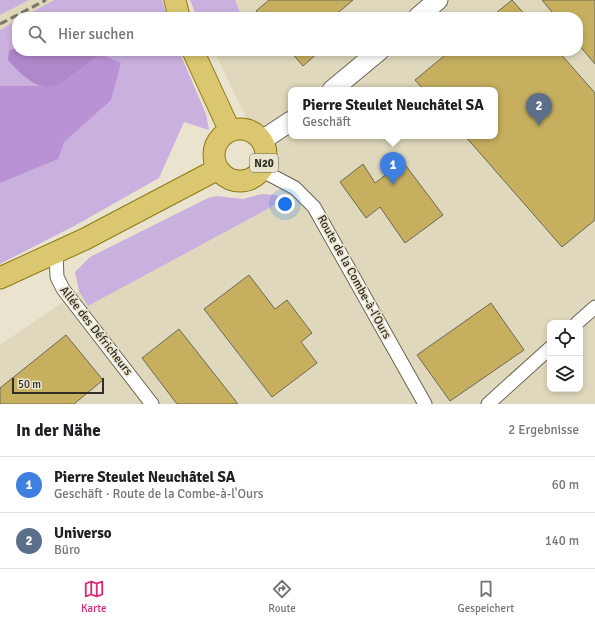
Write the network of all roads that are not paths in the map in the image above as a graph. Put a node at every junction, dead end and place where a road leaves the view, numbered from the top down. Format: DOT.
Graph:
graph roads {
  1 [pos="175,0"];
  2 [pos="438,0"];
  3 [pos="178,12"];
  4 [pos="424,12"];
  5 [pos="195,56"];
  6 [pos="373,56"];
  7 [pos="336,87"];
  8 [pos="288,123"];
  9 [pos="230,131"];
  10 [pos="262,141"];
  11 [pos="218,170"];
  12 [pos="261,170"];
  13 [pos="56,253"];
  14 [pos="0,278"];
  15 [pos="595,307"];
  16 [pos="580,320"];
  17 [pos="547,351"];
  18 [pos="152,404"];
  19 [pos="425,404"];
  20 [pos="488,404"];
  1 -- 3 [label="main road"];
  2 -- 4 [label="main road"];
  5 -- 9 [label="main road"];
  6 -- 7 [label="main road"];
  8 -- 10 [label="main road, N20"];
  9 -- 10 [label="main road, N20"];
  9 -- 11 [label="main road"];
  10 -- 12 [label="main road, N20"];
  11 -- 12 [label="main road, N20"];
  11 -- 13 [label="main road"];
  12 -- 19 [label="street, Route de la Combe-à-l'Ours"];
  13 -- 14 [label="main road"];
  13 -- 18 [label="street, Allée des Défricheurs"];
  15 -- 16 [label="street"];
  17 -- 20 [label="street"];
}
